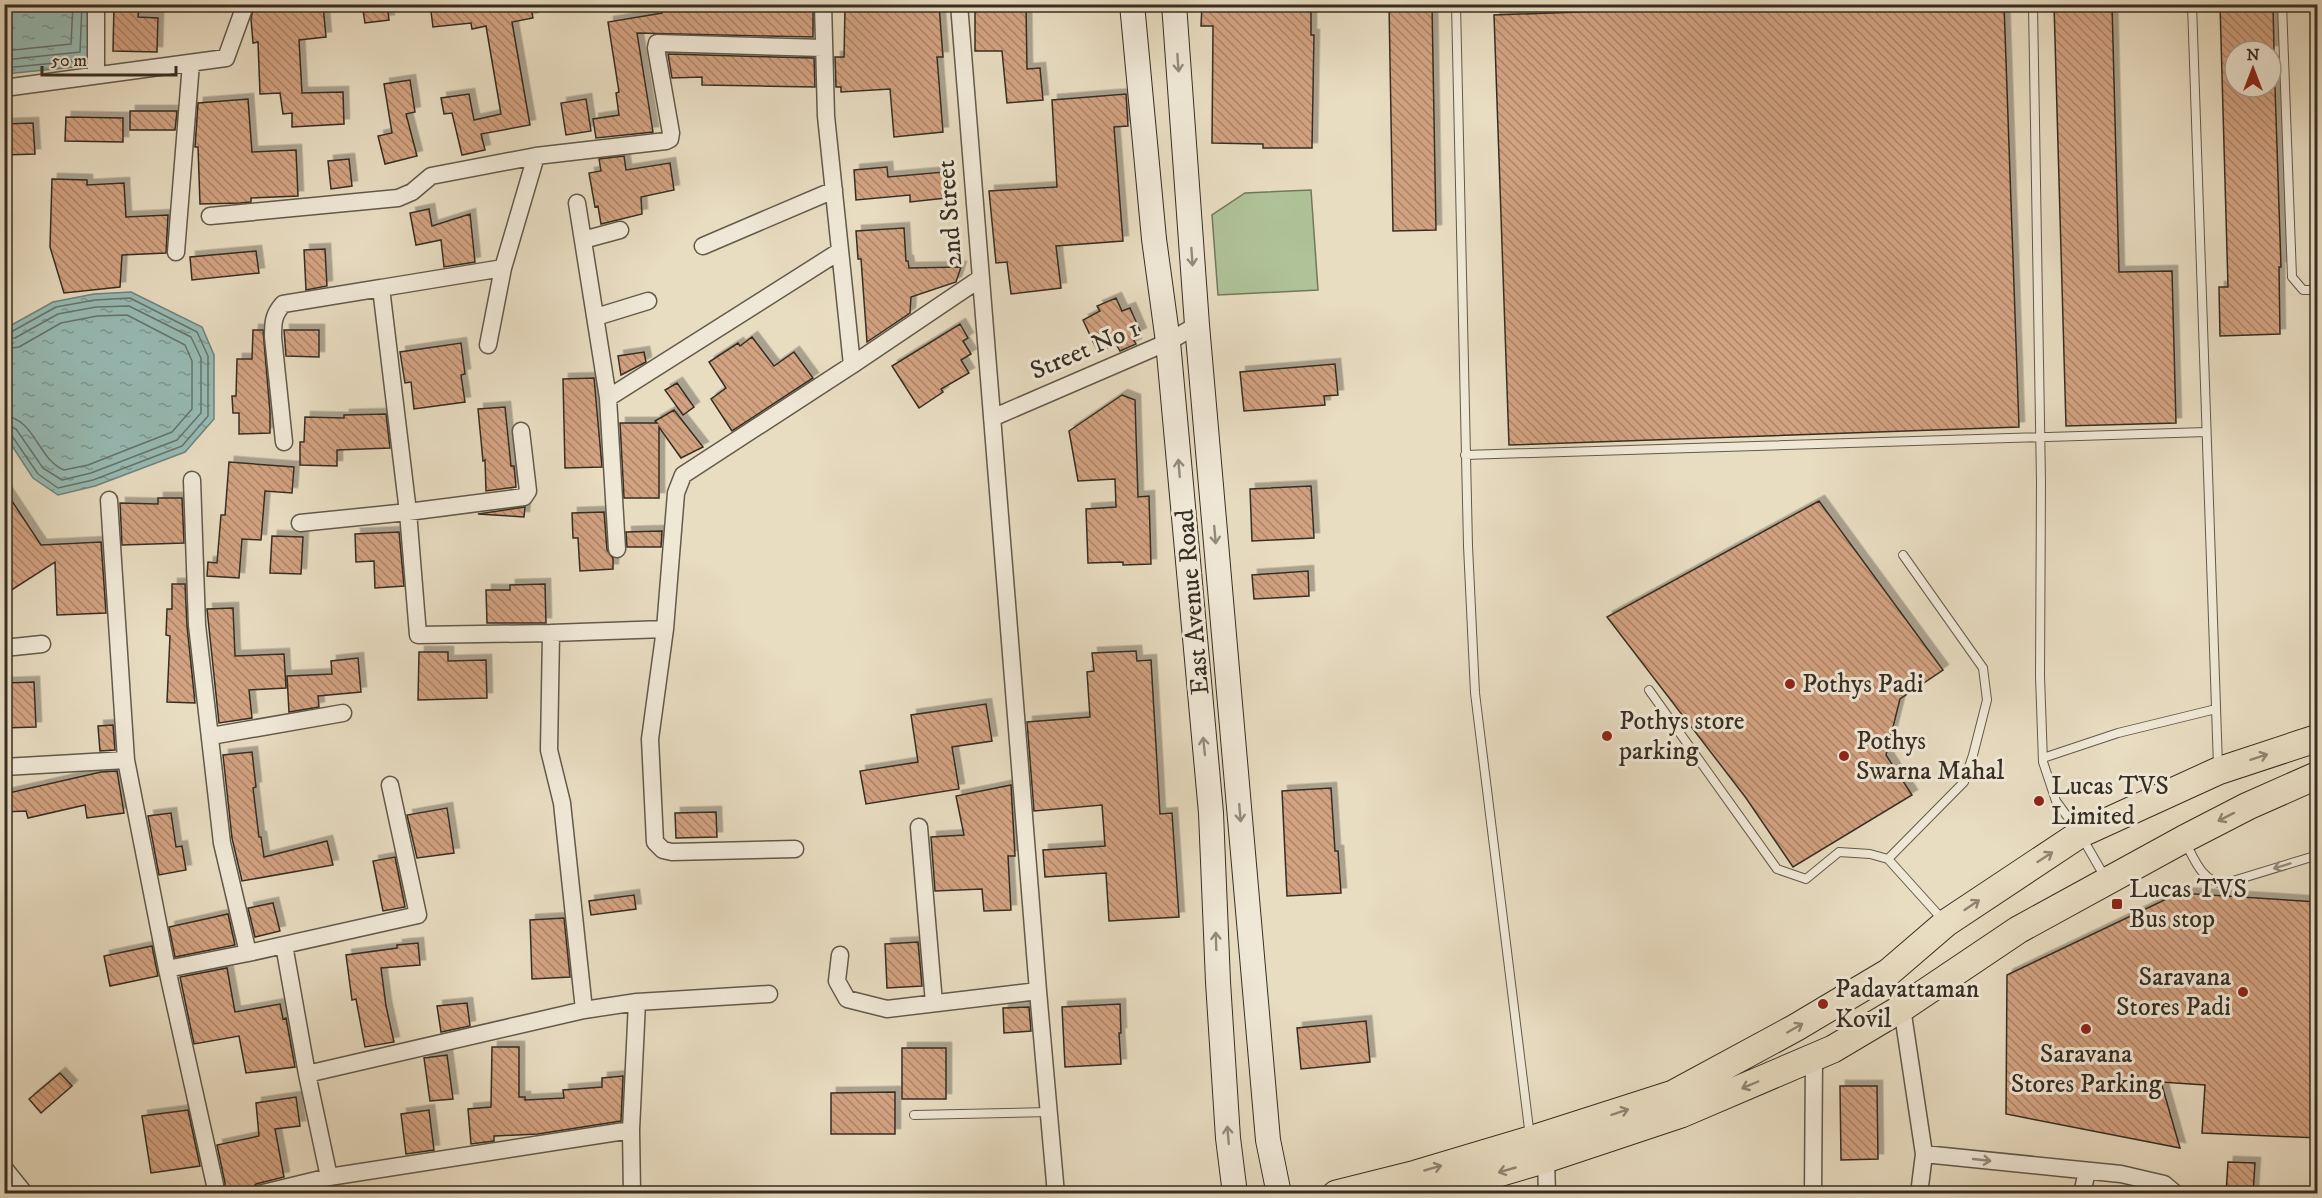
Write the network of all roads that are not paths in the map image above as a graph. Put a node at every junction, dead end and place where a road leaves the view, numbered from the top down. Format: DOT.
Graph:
graph roads {
  1 [pos="96,4"];
  2 [pos="243,4"];
  3 [pos="823,4"];
  4 [pos="959,4"];
  5 [pos="1132,4"];
  6 [pos="1174,4"];
  7 [pos="1456,4"];
  8 [pos="2033,4"];
  9 [pos="2192,4"];
  10 [pos="2282,4"];
  11 [pos="824,48"];
  12 [pos="191,63"];
  13 [pos="96,75"];
  14 [pos="4,88"];
  15 [pos="536,156"];
  16 [pos="834,190"];
  17 [pos="577,203"];
  18 [pos="210,216"];
  19 [pos="620,230"];
  20 [pos="583,240"];
  21 [pos="703,246"];
  22 [pos="840,251"];
  23 [pos="176,252"];
  24 [pos="503,268"];
  25 [pos="981,278"];
  26 [pos="381,288"];
  27 [pos="2318,290"];
  28 [pos="648,301"];
  29 [pos="596,317"];
  30 [pos="1197,325"];
  31 [pos="1168,342"];
  32 [pos="488,345"];
  33 [pos="852,364"];
  34 [pos="608,398"];
  35 [pos="992,418"];
  36 [pos="521,431"];
  37 [pos="2206,432"];
  38 [pos="2040,437"];
  39 [pos="285,442"];
  40 [pos="1465,455"];
  41 [pos="192,480"];
  42 [pos="109,500"];
  43 [pos="408,512"];
  44 [pos="300,523"];
  45 [pos="617,549"];
  46 [pos="1903,555"];
  47 [pos="665,629"];
  48 [pos="552,633"];
  49 [pos="42,644"];
  50 [pos="4,648"];
  51 [pos="1649,690"];
  52 [pos="2216,709"];
  53 [pos="343,713"];
  54 [pos="211,736"];
  55 [pos="2318,738"];
  56 [pos="2043,758"];
  57 [pos="126,760"];
  58 [pos="4,766"];
  59 [pos="2218,771"];
  60 [pos="2318,775"];
  61 [pos="390,785"];
  62 [pos="919,827"];
  63 [pos="2080,834"];
  64 [pos="2184,838"];
  65 [pos="795,849"];
  66 [pos="2318,855"];
  67 [pos="1888,860"];
  68 [pos="2106,880"];
  69 [pos="1946,923"];
  70 [pos="284,945"];
  71 [pos="248,953"];
  72 [pos="840,954"];
  73 [pos="167,969"];
  74 [pos="1038,990"];
  75 [pos="769,994"];
  76 [pos="637,1002"];
  77 [pos="934,1003"];
  78 [pos="1902,1008"];
  79 [pos="584,1010"];
  80 [pos="1814,1058"];
  81 [pos="307,1074"];
  82 [pos="1048,1112"];
  83 [pos="914,1115"];
  84 [pos="631,1130"];
  85 [pos="1538,1150"];
  86 [pos="1924,1154"];
  87 [pos="4,1168"];
  88 [pos="2087,1171"];
  89 [pos="329,1177"];
  90 [pos="25,1194"];
  91 [pos="214,1194"];
  92 [pos="259,1194"];
  93 [pos="632,1194"];
  94 [pos="1056,1194"];
  95 [pos="1234,1194"];
  96 [pos="1279,1194"];
  97 [pos="1336,1194"];
  98 [pos="1427,1194"];
  99 [pos="1547,1194"];
  100 [pos="1813,1194"];
  101 [pos="1919,1194"];
  102 [pos="2082,1194"];
  103 [pos="2176,1194"];
  1 -- 13 [label="street"];
  2 -- 12 [label="street"];
  3 -- 11 [label="street"];
  4 -- 25 [label="street, 2nd Street"];
  5 -- 31 [label="main road, East Avenue Road"];
  6 -- 30 [label="main road, East Avenue Road, one-way"];
  7 -- 40 [label="lane"];
  8 -- 38 [label="lane"];
  9 -- 37 [label="lane"];
  10 -- 27 [label="lane"];
  11 -- 15 [label="street"];
  11 -- 16 [label="street"];
  12 -- 13 [label="street"];
  12 -- 23 [label="street"];
  13 -- 14 [label="street"];
  15 -- 18 [label="street"];
  15 -- 24 [label="street"];
  16 -- 21 [label="street"];
  16 -- 22 [label="street"];
  17 -- 20 [label="street"];
  19 -- 20 [label="street"];
  20 -- 29 [label="street"];
  22 -- 33 [label="street"];
  22 -- 34 [label="street"];
  24 -- 26 [label="street"];
  24 -- 32 [label="street"];
  25 -- 33 [label="street"];
  25 -- 35 [label="street, 2nd Street"];
  26 -- 39 [label="street"];
  26 -- 43 [label="street"];
  28 -- 29 [label="street"];
  29 -- 34 [label="street"];
  30 -- 31 [label="street, Street No 1"];
  30 -- 96 [label="main road, East Avenue Road, one-way"];
  31 -- 35 [label="street, Street No 1"];
  95 -- 31 [label="main road, East Avenue Road, one-way"];
  33 -- 47 [label="street"];
  34 -- 45 [label="street"];
  35 -- 74 [label="street, 2nd Street"];
  36 -- 43 [label="street"];
  37 -- 38 [label="lane"];
  37 -- 52 [label="lane"];
  38 -- 40 [label="lane"];
  38 -- 56 [label="lane"];
  40 -- 85 [label="lane"];
  41 -- 54 [label="street"];
  42 -- 57 [label="street"];
  43 -- 44 [label="street"];
  43 -- 48 [label="street"];
  46 -- 67 [label="lane"];
  47 -- 48 [label="street"];
  47 -- 65 [label="street"];
  48 -- 79 [label="street"];
  49 -- 50 [label="street"];
  51 -- 67 [label="lane"];
  52 -- 56 [label="lane"];
  52 -- 59 [label="lane"];
  53 -- 54 [label="street"];
  54 -- 71 [label="street"];
  59 -- 55 [label="main road, one-way"];
  56 -- 63 [label="lane"];
  57 -- 58 [label="street"];
  57 -- 73 [label="street"];
  59 -- 63 [label="main road"];
  60 -- 64 [label="main road, one-way"];
  61 -- 70 [label="street"];
  62 -- 77 [label="street"];
  63 -- 68 [label="lane"];
  69 -- 63 [label="main road, one-way"];
  66 -- 64 [label="lane, one-way"];
  64 -- 68 [label="main road"];
  67 -- 69 [label="lane"];
  68 -- 78 [label="main road"];
  85 -- 69 [label="main road, one-way"];
  70 -- 71 [label="street"];
  70 -- 81 [label="street"];
  71 -- 73 [label="street"];
  72 -- 77 [label="street"];
  73 -- 91 [label="street"];
  74 -- 77 [label="street"];
  74 -- 82 [label="street, 2nd Street"];
  75 -- 76 [label="street"];
  76 -- 79 [label="street"];
  76 -- 84 [label="street"];
  78 -- 80 [label="main road"];
  78 -- 86 [label="street"];
  79 -- 81 [label="street"];
  80 -- 85 [label="main road, one-way"];
  80 -- 100 [label="street"];
  81 -- 89 [label="street"];
  82 -- 83 [label="lane"];
  82 -- 94 [label="street, 2nd Street"];
  84 -- 89 [label="street"];
  84 -- 93 [label="street"];
  97 -- 85 [label="main road, one-way"];
  85 -- 98 [label="main road, one-way"];
  85 -- 99 [label="street"];
  86 -- 88 [label="street, one-way"];
  86 -- 101 [label="street"];
  87 -- 90 [label="street"];
  88 -- 102 [label="street"];
  88 -- 103 [label="street"];
  89 -- 92 [label="street"];
}
